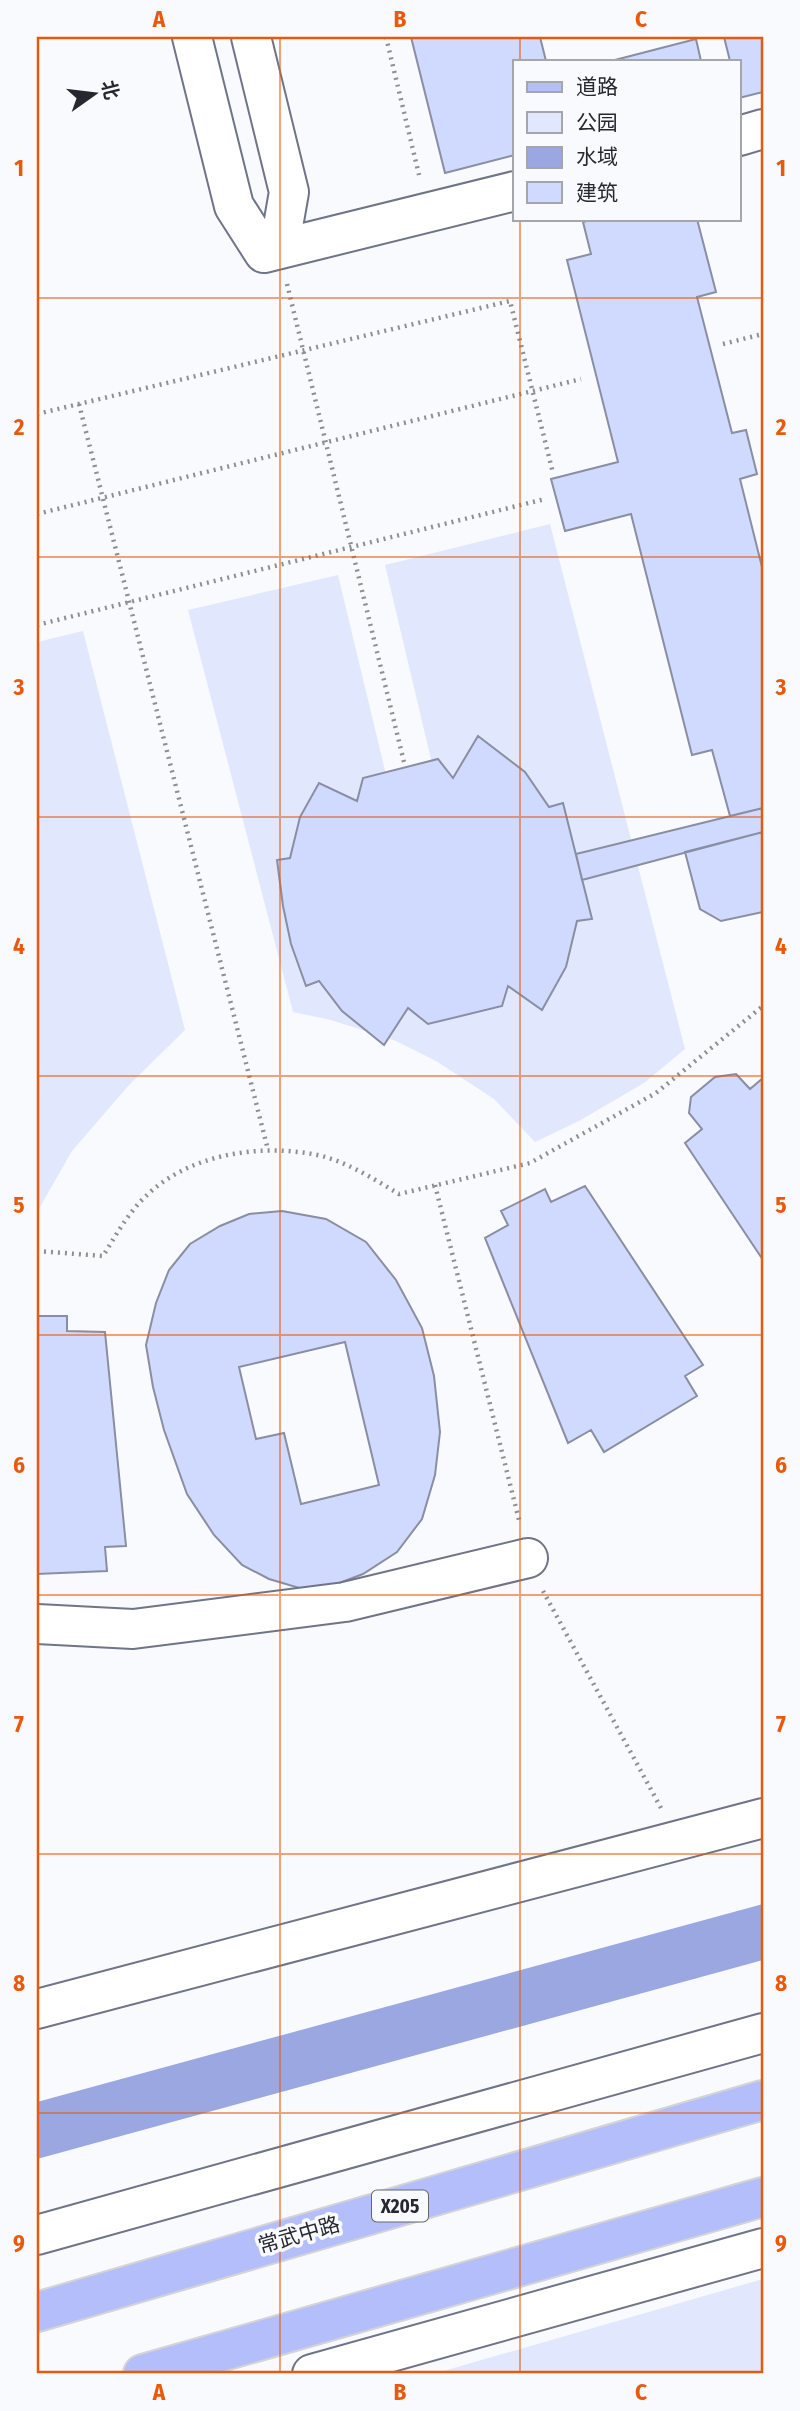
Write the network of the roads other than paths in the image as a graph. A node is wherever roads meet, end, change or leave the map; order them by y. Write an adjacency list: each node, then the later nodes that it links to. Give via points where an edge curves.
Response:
1 (192, 37): 6 (street, via 234,205 264,253)
2 (251, 37): 6 (street, via 289,192)
3 (763, 130): 4 (street)
4 (740, 135)
5 (513, 192): 6 (street)
6 (279, 249)
7 (528, 1558): 8 (street, via 345,1602 132,1629)
8 (37, 1624)
9 (763, 1818): 10 (street)
10 (37, 2009)
11 (763, 2033): 14 (street)
12 (763, 2100): 16 (main road, 常武中路 / X205)
13 (763, 2197): 17 (main road)
14 (37, 2235)
15 (763, 2248): 18 (street)
16 (37, 2312)
17 (143, 2374)
18 (312, 2374)

